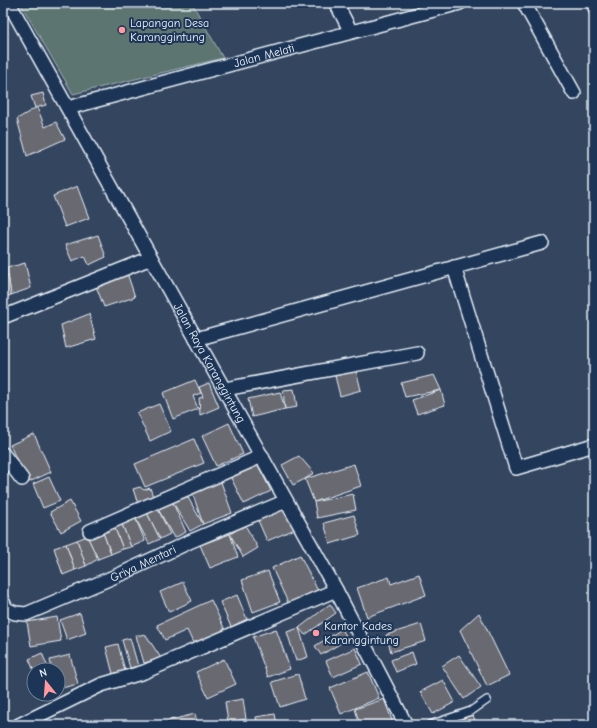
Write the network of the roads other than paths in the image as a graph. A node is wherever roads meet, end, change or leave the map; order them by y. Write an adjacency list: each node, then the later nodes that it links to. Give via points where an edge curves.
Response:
1 (9, 3): 8 (street, Jalan Raya Karanggintung)
2 (336, 3): 6 (street)
3 (460, 3): 5 (street, Jalan Melati)
4 (524, 3): 7 (street)
5 (421, 8): 6 (street, Jalan Melati)
6 (351, 32): 8 (street, Jalan Melati)
7 (574, 93)
8 (68, 108): 10 (street, Jalan Raya Karanggintung)
9 (542, 243): 11 (street)
10 (151, 258): 12 (street); 13 (street, Jalan Raya Karanggintung)
11 (454, 268): 13 (street); 16 (street, via 516,468)
12 (3, 317)
13 (196, 339): 15 (street, Jalan Raya Karanggintung)
14 (417, 353): 15 (street)
15 (225, 389): 18 (street, Jalan Raya Karanggintung)
16 (594, 445)
17 (3, 454): 19 (street)
18 (262, 456): 20 (street, Jalan Raya Karanggintung); 21 (street)
19 (22, 479)
20 (286, 501): 22 (street, Jalan Raya Karanggintung); 23 (street, Griya Mentari, via 26,614 6,609)
21 (90, 532)
22 (336, 590): 25 (street, via 144,672 101,685); 26 (street, Jalan Raya Karanggintung)
23 (3, 602)
24 (487, 700): 27 (lane, via 471,710)
25 (19, 725)
26 (406, 725)
27 (430, 725)

